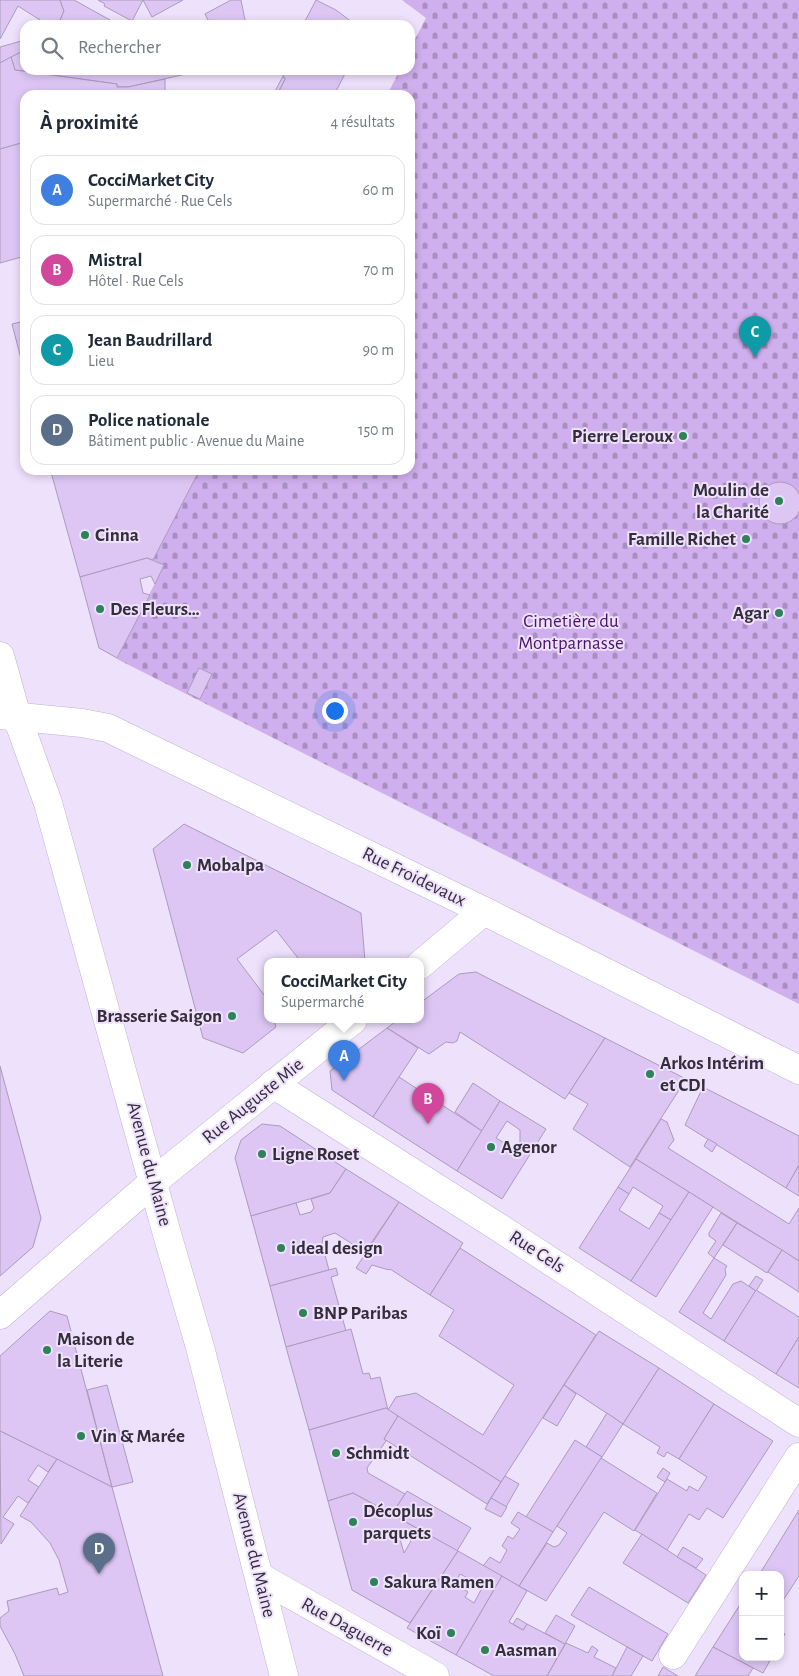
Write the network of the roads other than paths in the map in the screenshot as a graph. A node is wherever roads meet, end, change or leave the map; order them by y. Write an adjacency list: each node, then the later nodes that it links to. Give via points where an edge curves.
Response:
1 (0, 656): 2 (main road, Avenue du Maine)
2 (9, 716): 3 (main road, Rue Froidevaux, via 108,728); 8 (main road, Avenue du Maine, via 48,803)
3 (484, 911): 4 (main road); 6 (main road, Rue Froidevaux)
4 (424, 962)
5 (349, 1023): 7 (main road, Rue Auguste Mie)
6 (799, 1070)
7 (273, 1084): 8 (main road, Rue Auguste Mie); 10 (main road, Rue Cels)
8 (154, 1182): 9 (main road, Rue Auguste Mie); 12 (main road, Avenue du Maine)
9 (0, 1316)
10 (799, 1423)
11 (799, 1456): 13 (main road)
12 (260, 1577): 14 (main road, Avenue du Maine); 15 (main road, Rue Daguerre)
13 (672, 1655)
14 (284, 1676)
15 (435, 1676)

